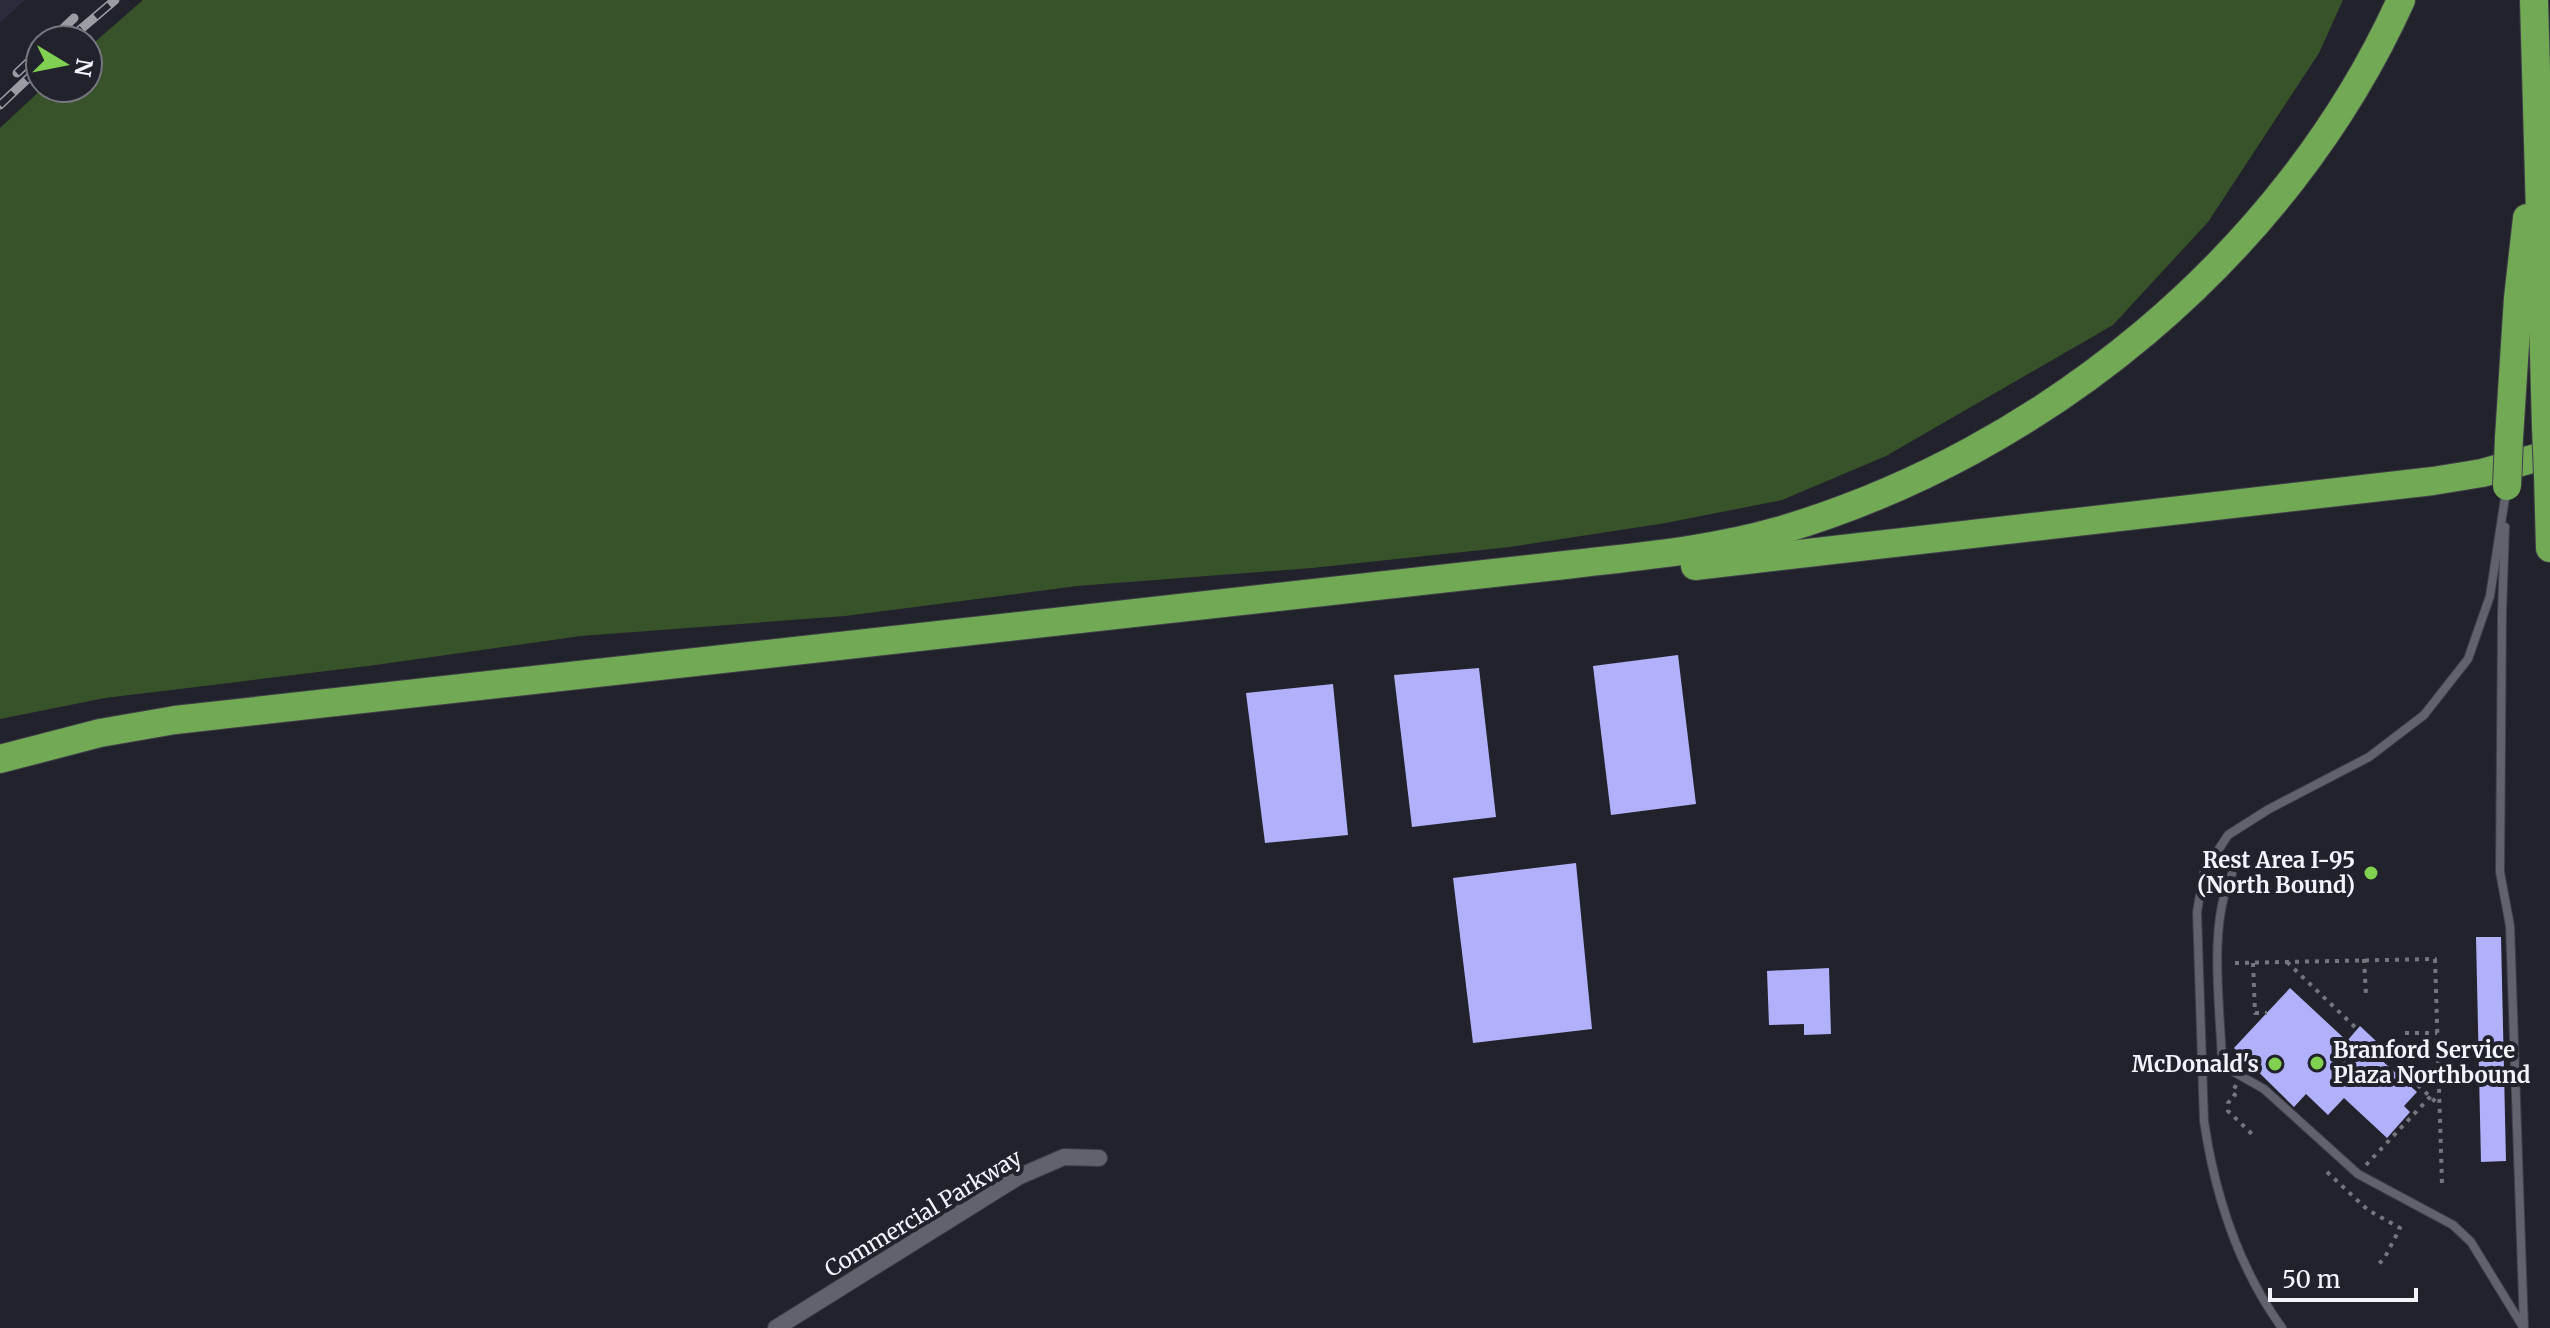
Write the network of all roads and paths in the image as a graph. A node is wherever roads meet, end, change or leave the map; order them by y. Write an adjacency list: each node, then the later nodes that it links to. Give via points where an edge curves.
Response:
1 (2401, 0): 7 (highway, via 2359,83 2285,188 2206,276 2150,326 2091,374 1983,443 1906,482 1778,531 1699,548 1559,566 175,720)
2 (2534, 0): 3 (highway)
3 (2538, 138): 4 (highway); 5 (highway, bridge, via 2521,258)
4 (2548, 452): 6 (highway); 8 (highway, via 2482,473 2404,485 201,733 103,748)
5 (2507, 486): 31 (lane, via 2490,596 2468,659 2433,704 2369,757 2228,835 2204,872 2197,912 2209,1154 2246,1269); 32 (lane, via 2500,872 2510,926)
6 (2550, 548)
7 (0, 759)
8 (0, 776)
9 (2232, 874): 20 (lane, via 2218,930 2222,1061)
10 (2364, 959): 11 (path); 14 (path); 18 (path, via 2435,959)
11 (2287, 962): 13 (path); 16 (path)
12 (2235, 963): 13 (path)
13 (2253, 963): 15 (path, via 2255,1013)
14 (2366, 995)
15 (2267, 1013)
16 (2357, 1029)
17 (2405, 1033): 18 (path)
18 (2437, 1033): 22 (path)
19 (2374, 1044): 21 (path)
20 (2239, 1076): 23 (path, via 2227,1107); 26 (lane, via 2264,1089)
21 (2431, 1096): 22 (path); 26 (path)
22 (2440, 1105): 27 (path)
23 (2252, 1134)
24 (1099, 1158): 30 (street, Commercial Parkway, via 1064,1157 1018,1177)
25 (2327, 1172): 28 (path)
26 (2358, 1174): 28 (path); 32 (lane, via 2453,1225 2471,1242)
27 (2442, 1184)
28 (2346, 1190): 29 (path, via 2400,1228)
29 (2375, 1267)
30 (776, 1328)
31 (2282, 1328)
32 (2524, 1328)

